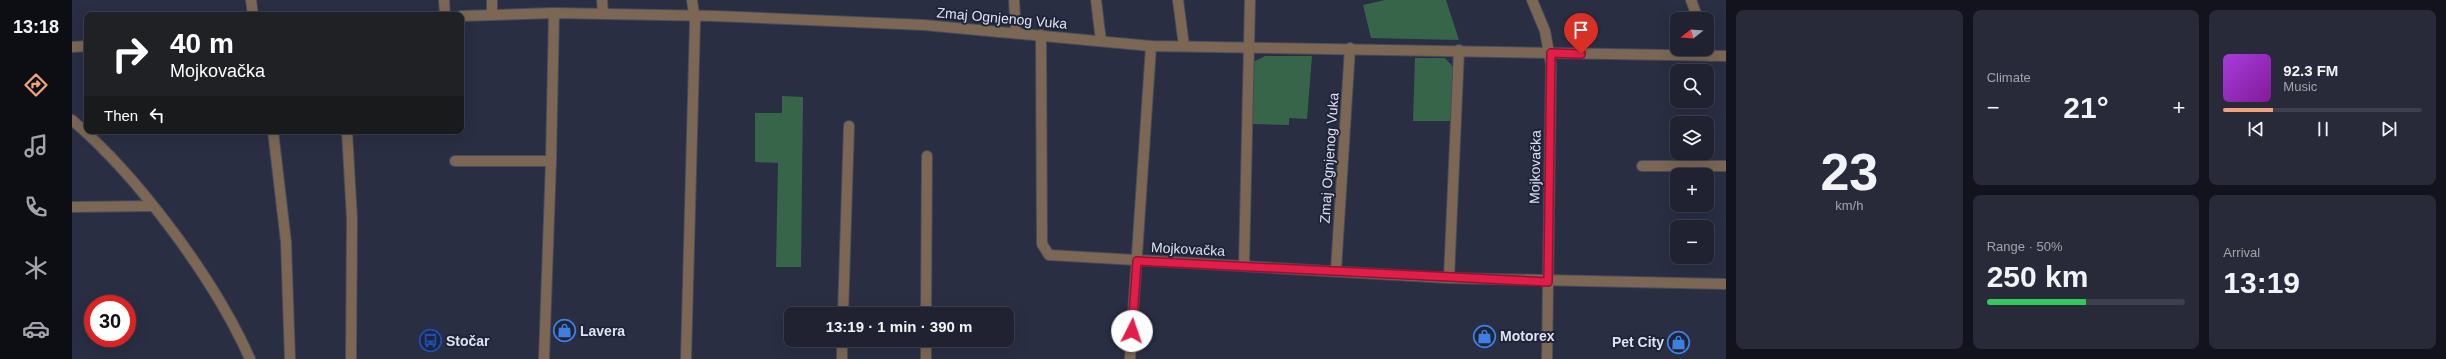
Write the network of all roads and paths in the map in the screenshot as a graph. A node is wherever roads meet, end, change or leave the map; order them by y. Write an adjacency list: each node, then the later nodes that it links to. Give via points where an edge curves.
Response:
1 (251, 0): 12 (street)
2 (444, 0): 13 (street)
3 (492, 0): 17 (street)
4 (602, 0): 16 (street)
5 (692, 0): 18 (street)
6 (1014, 0): 20 (street)
7 (1096, 0): 22 (street)
8 (1178, 0): 25 (street)
9 (1250, 0): 27 (street)
10 (1532, 0): 30 (street)
11 (1691, 0): 14 (street)
12 (252, 12)
13 (445, 12)
14 (1695, 12)
15 (554, 13): 16 (street, Zmaj Ognjenog Vuka); 17 (street, Zmaj Ognjenog Vuka); 42 (street)
16 (603, 13): 18 (street, Zmaj Ognjenog Vuka)
17 (492, 15): 19 (street, Zmaj Ognjenog Vuka)
18 (693, 15): 20 (street, Zmaj Ognjenog Vuka, via 868,22); 61 (street, via 695,22)
19 (464, 16)
20 (1016, 33): 21 (street, Zmaj Ognjenog Vuka)
21 (1041, 35): 22 (street, Zmaj Ognjenog Vuka); 47 (street, Mojkovačka, via 1044,248 1054,257)
22 (1101, 41): 24 (street, Zmaj Ognjenog Vuka)
23 (84, 46): 26 (street)
24 (1151, 46): 25 (street, Zmaj Ognjenog Vuka); 47 (street)
25 (1184, 46): 27 (street, Zmaj Ognjenog Vuka)
26 (72, 47)
27 (1250, 47): 28 (street, Zmaj Ognjenog Vuka); 48 (street)
28 (1350, 48): 29 (street, Zmaj Ognjenog Vuka); 49 (street, Zmaj Ognjenog Vuka)
29 (1459, 50): 30 (street, Zmaj Ognjenog Vuka); 50 (street)
30 (1551, 53): 31 (street, Zmaj Ognjenog Vuka); 51 (street, Mojkovačka)
31 (1670, 55)
32 (1714, 56): 33 (street, Zmaj Ognjenog Vuka)
33 (1726, 56)
34 (72, 120): 36 (street)
35 (849, 126): 53 (street)
36 (84, 132)
37 (86, 134): 45 (street)
38 (273, 134): 58 (street, via 286,242)
39 (347, 134): 59 (street, via 352,219)
40 (927, 156): 54 (street)
41 (455, 161): 42 (street)
42 (551, 161): 60 (street)
43 (1642, 166): 44 (street)
44 (1726, 166)
45 (153, 206): 46 (street); 57 (street, via 216,296 237,330)
46 (72, 207)
47 (1137, 261): 48 (street, Mojkovačka); 64 (street)
48 (1244, 266): 49 (street, Mojkovačka)
49 (1336, 270): 50 (street, Mojkovačka)
50 (1449, 278): 51 (street, Mojkovačka)
51 (1548, 282): 52 (street, Mojkovačka); 65 (street, Mojkovačka)
52 (1726, 284)
53 (843, 307)
54 (926, 307)
55 (842, 347): 62 (street)
56 (926, 347): 63 (street)
57 (250, 359)
58 (290, 359)
59 (352, 359)
60 (544, 359)
61 (686, 359)
62 (842, 359)
63 (926, 359)
64 (1130, 359)
65 (1547, 359)

